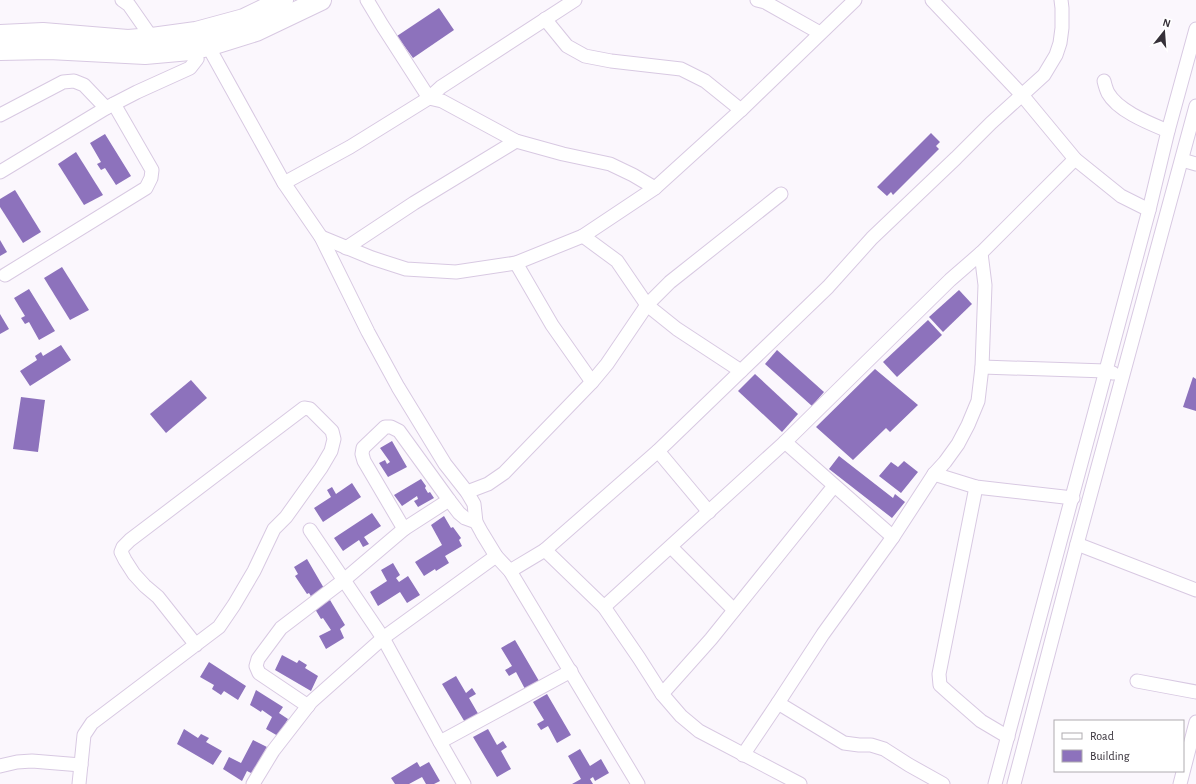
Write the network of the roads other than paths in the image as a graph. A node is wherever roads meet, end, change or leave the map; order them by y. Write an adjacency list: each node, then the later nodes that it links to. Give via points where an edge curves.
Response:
1 (122, 0): 14 (street, via 129,5)
2 (282, 0): 15 (main road)
3 (321, 0): 15 (main road, via 256,31)
4 (367, 0): 19 (street)
5 (576, 0): 10 (street)
6 (757, 0): 12 (street, via 765,2)
7 (855, 0): 12 (street)
8 (932, 0): 18 (street)
9 (1061, 0): 18 (street, via 1062,28 1056,55 1044,75)
10 (545, 19): 19 (street, via 441,86); 22 (street, via 567,46 585,56 681,69 704,81)
11 (1196, 29): 24 (street)
12 (820, 34): 22 (street)
13 (0, 35): 14 (main road, via 43,34 128,40)
14 (152, 38): 15 (main road)
15 (198, 43): 16 (main road, via 145,54 49,49); 20 (street, via 197,58 190,68); 30 (street)
16 (0, 50)
17 (1104, 81): 24 (street, via 1114,101 1145,121)
18 (1022, 95): 26 (street); 42 (street, via 872,238 828,287)
19 (429, 98): 25 (street, via 442,102); 30 (street, via 350,147)
20 (110, 106): 23 (street, via 84,85 74,81 63,82); 29 (street); 39 (street, via 152,170 146,188)
21 (1196, 106): 27 (street)
22 (741, 110): 31 (street)
23 (0, 115)
24 (1168, 131): 33 (street)
25 (516, 141): 31 (street, via 610,164); 36 (street)
26 (1075, 159): 33 (street, via 1121,196); 37 (street)
27 (1182, 160): 28 (street); 44 (street)
28 (1196, 164)
29 (0, 172)
30 (284, 183): 35 (street)
31 (656, 188): 34 (street)
32 (781, 194): 40 (street, via 670,282)
33 (1149, 210): 43 (street)
34 (583, 236): 38 (street); 40 (street, via 617,261)
35 (321, 237): 36 (street); 51 (street, via 398,387 445,464)
36 (346, 248): 38 (street, via 406,269 456,272)
37 (981, 253): 41 (street, via 985,285); 46 (street, via 950,280)
38 (516, 263): 45 (street, via 552,325)
39 (5, 275)
40 (647, 305): 42 (street, via 677,329); 45 (street)
41 (982, 366): 43 (street); 48 (street, via 978,401 968,425 958,444)
42 (741, 370): 47 (street)
43 (1106, 371): 44 (street); 52 (street)
44 (1123, 375): 59 (street)
45 (592, 382): 51 (street, via 504,473 488,484)
46 (785, 442): 49 (street); 54 (street)
47 (658, 451): 54 (street); 61 (street)
48 (934, 474): 50 (street); 58 (street)
49 (834, 486): 58 (street); 67 (street)
50 (976, 487): 52 (street); 77 (street, via 939,674 940,685 981,721)
51 (466, 492): 55 (street, via 474,504)
52 (1072, 498): 77 (street)
53 (449, 500): 55 (street, via 465,518); 56 (street); 56 (street, via 399,431 386,427 363,448 362,454)
54 (708, 512): 60 (street)
55 (476, 522): 62 (street)
56 (404, 529): 64 (street)
57 (310, 530): 64 (street)
58 (893, 537): 74 (street, via 823,634)
59 (1077, 544): 65 (street); 91 (street)
60 (672, 547): 66 (street); 67 (street)
61 (545, 550): 63 (street); 66 (street)
62 (496, 556): 63 (street); 68 (street)
63 (510, 571): 70 (street)
64 (344, 580): 68 (street); 75 (street, via 281,628 258,659 256,666 259,672)
65 (1196, 590)
66 (604, 607): 73 (street)
67 (734, 610): 73 (street)
68 (383, 638): 75 (street); 78 (street)
69 (196, 645): 69 (street, via 219,627 254,571 274,529 286,517 330,451 334,439 332,430 310,409 304,408 130,540 121,552 134,574 158,597); 80 (street, via 92,723 84,735)
70 (571, 671): 78 (street); 87 (street)
71 (1137, 681): 72 (street)
72 (1196, 692)
73 (662, 694): 79 (street, via 681,716 699,731)
74 (778, 703): 79 (street); 89 (street, via 844,743 870,744 884,749)
75 (308, 706): 85 (street, via 273,751)
76 (1196, 722): 82 (street)
77 (1008, 737): 90 (street)
78 (440, 742): 86 (street)
79 (743, 755): 88 (street)
80 (81, 765): 81 (street, via 32,761); 84 (street)
81 (0, 766)
82 (1184, 768)
83 (1183, 772): 92 (street)
84 (79, 784)
85 (253, 784)
86 (464, 784)
87 (637, 784)
88 (800, 784)
89 (943, 784)
90 (995, 784)
91 (1014, 784)
92 (1180, 784)

